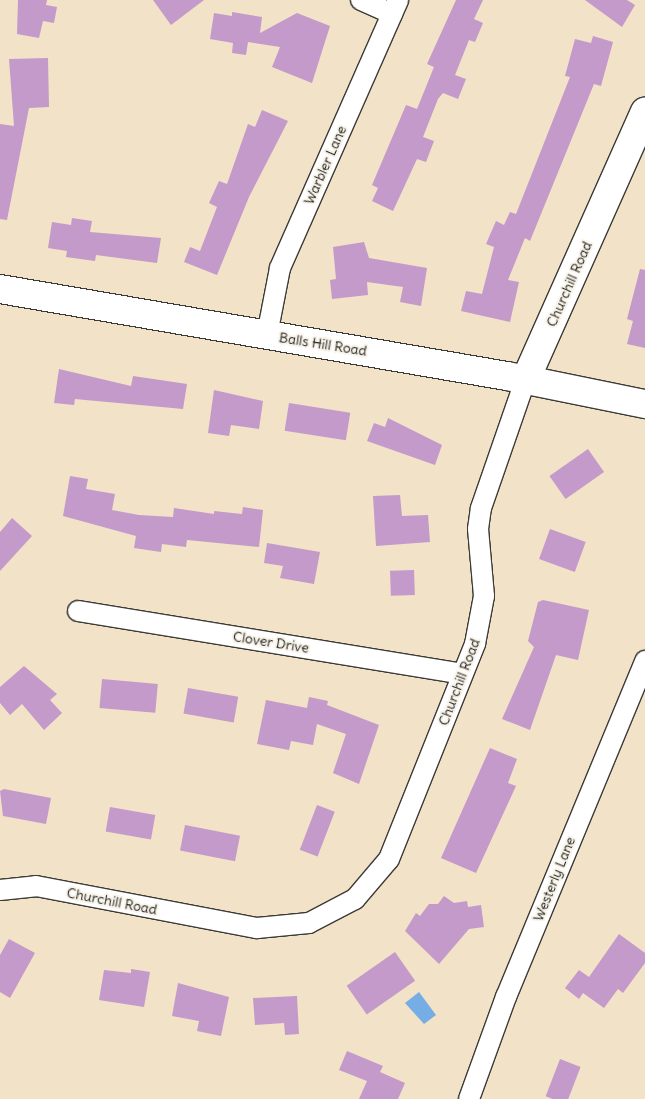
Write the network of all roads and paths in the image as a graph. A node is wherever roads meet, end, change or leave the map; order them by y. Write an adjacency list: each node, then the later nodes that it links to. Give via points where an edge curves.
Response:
1 (361, 0): 2 (street)
2 (395, 7): 5 (street, Warbler Lane, via 280,268)
3 (645, 111): 6 (street, Churchill Road)
4 (0, 289): 5 (street, Balls Hill Road)
5 (267, 335): 6 (street, Balls Hill Road)
6 (526, 381): 7 (street, Balls Hill Road); 10 (street, Churchill Road, via 482,508 478,529 482,620)
7 (645, 404)
8 (78, 611): 10 (street, Clover Drive)
9 (645, 661): 12 (street, Westerly Lane, via 506,997)
10 (462, 674): 11 (street, Churchill Road, via 389,859 355,899 332,914 285,928 257,928 36,886)
11 (0, 890)
12 (469, 1099)

